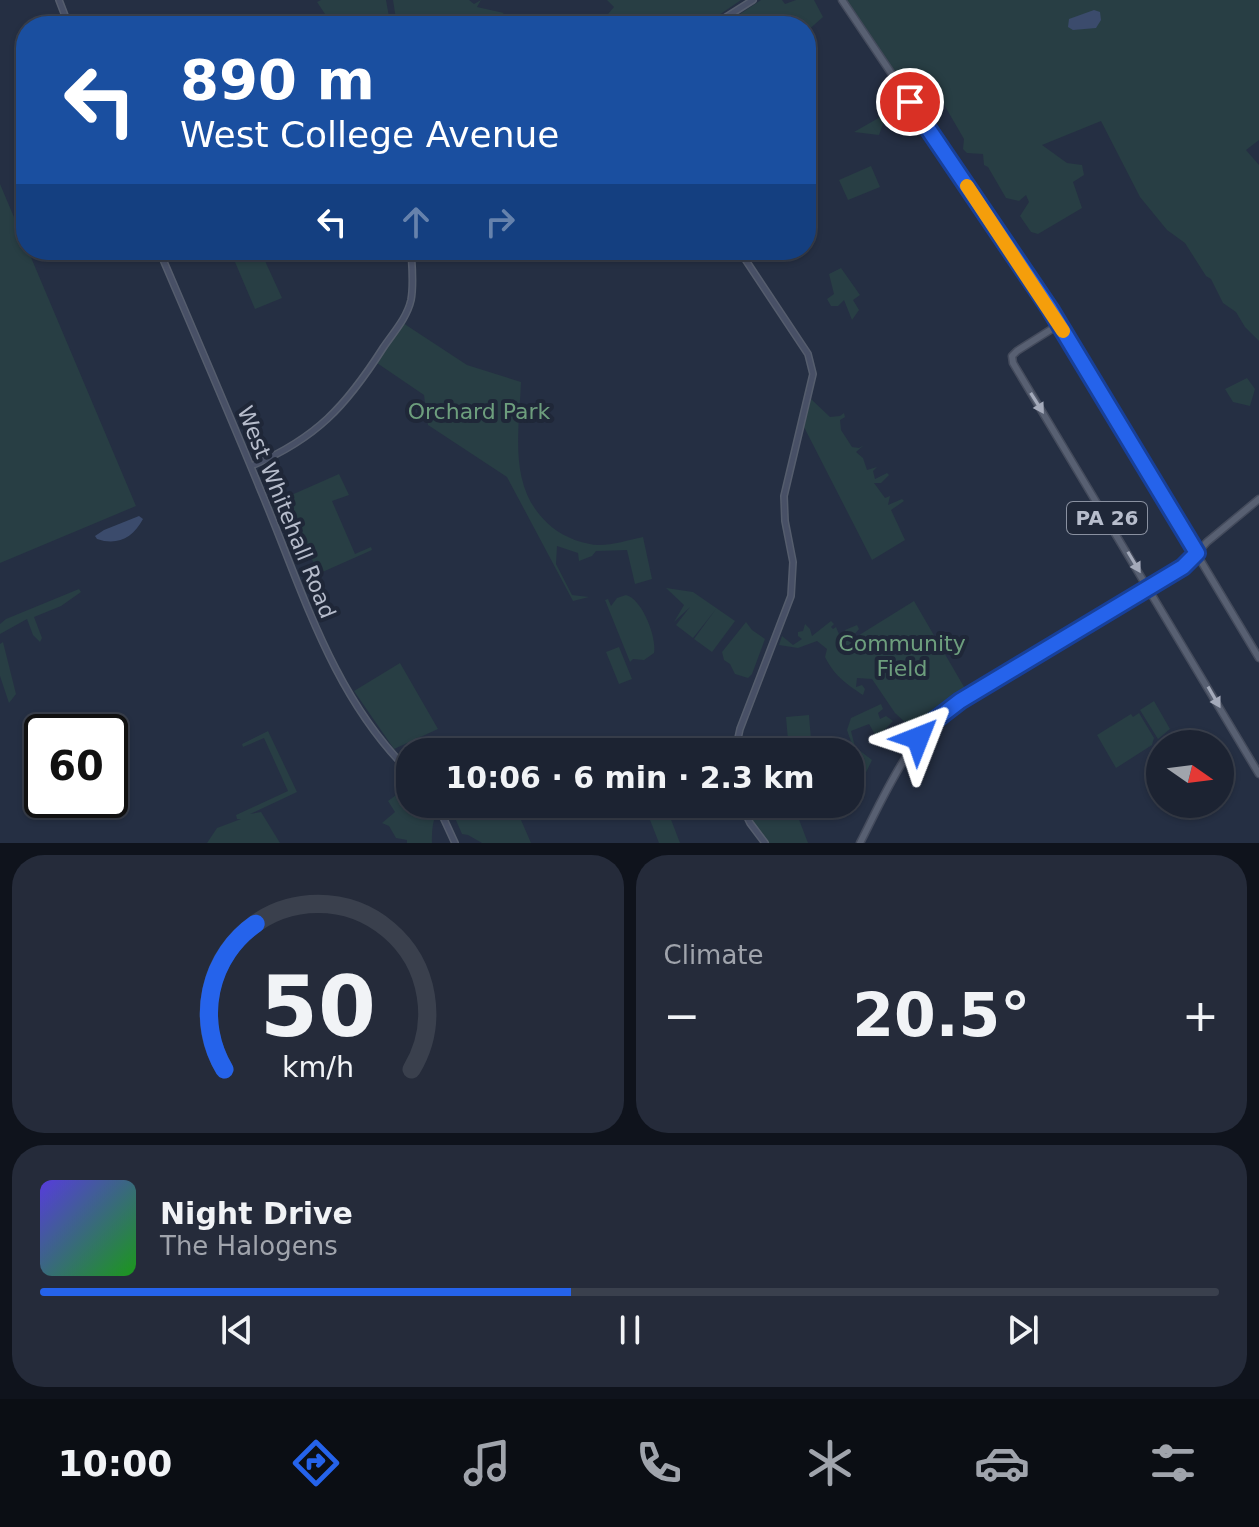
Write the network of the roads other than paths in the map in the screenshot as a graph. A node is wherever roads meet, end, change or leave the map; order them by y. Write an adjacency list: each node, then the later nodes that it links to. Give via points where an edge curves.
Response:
1 (751, 0): 3 (main road)
2 (842, 0): 7 (main road, PA 26)
3 (728, 16)
4 (163, 260): 10 (main road, West Whitehall Road)
5 (411, 260): 10 (main road, via 407,311 350,397 304,440)
6 (746, 260): 17 (main road, via 801,345 810,374 784,496 793,559 791,596)
7 (1046, 304): 8 (main road, PA 26, via 1053,326); 9 (main road, PA 26)
8 (1032, 341): 9 (main road, via 1057,327); 15 (main road, PA 26, one-way to 15, via 1015,352 1013,363)
9 (1070, 343): 13 (main road, PA 26)
10 (251, 466): 18 (main road, West Whitehall Road, via 335,671)
11 (1259, 499): 12 (main road)
12 (1207, 542): 13 (main road); 14 (main road)
13 (1198, 552): 14 (main road, PA 26); 15 (main road)
14 (1206, 567): 16 (main road, PA 26)
15 (1149, 587): 19 (main road, PA 26, one-way to 19); 24 (main road, via 934,721 906,756)
16 (1259, 658)
17 (738, 738)
18 (396, 757)
19 (1259, 774)
20 (443, 818): 22 (main road)
21 (748, 818): 23 (main road)
22 (454, 842)
23 (765, 843)
24 (860, 843)

